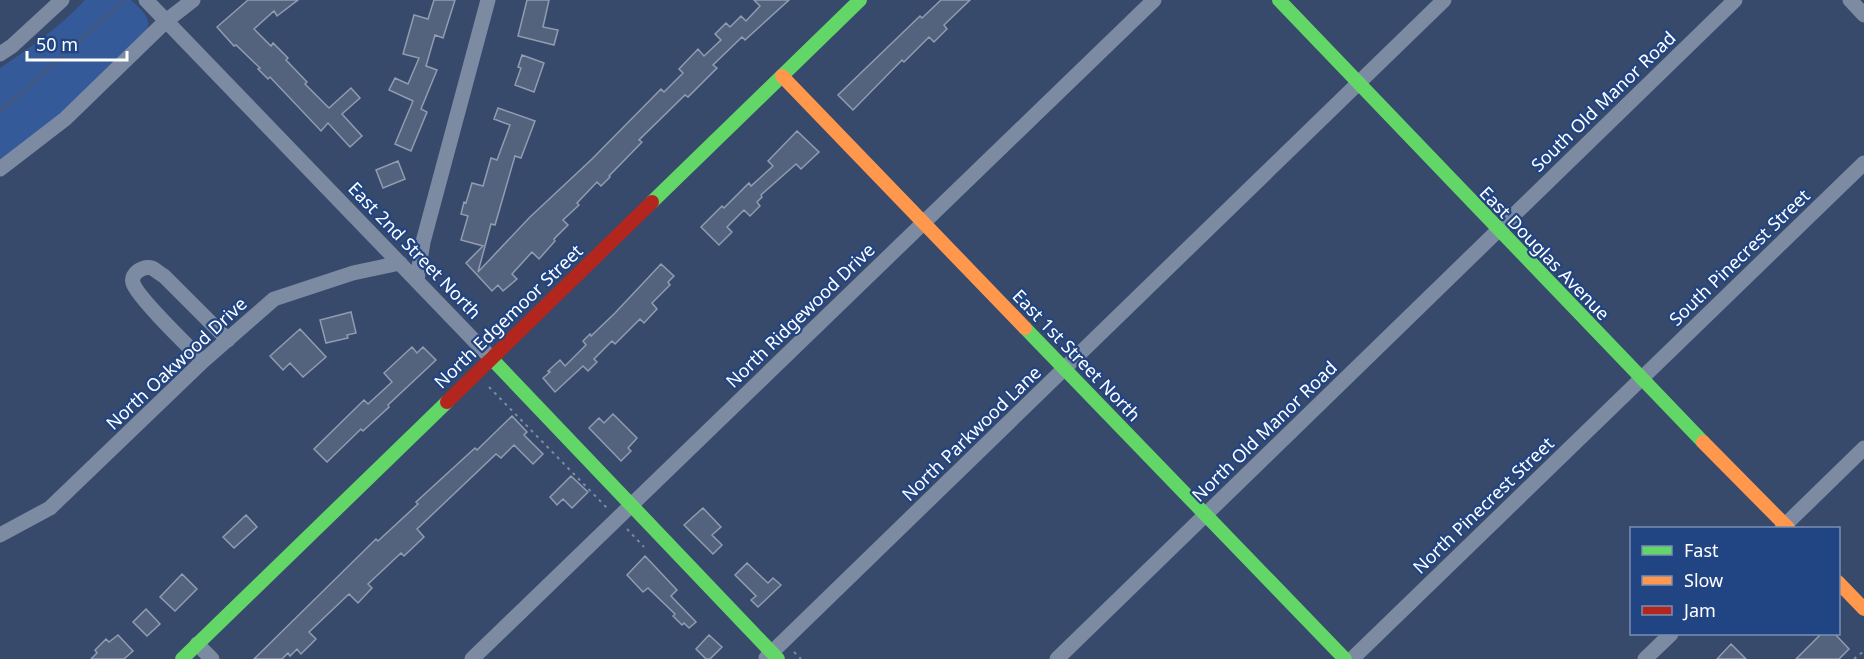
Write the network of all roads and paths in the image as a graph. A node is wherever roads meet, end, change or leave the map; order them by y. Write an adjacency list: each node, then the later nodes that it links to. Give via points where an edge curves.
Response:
1 (62, 0): 13 (street)
2 (146, 0): 12 (street, East 2nd Street North)
3 (193, 0): 12 (street)
4 (488, 0): 21 (street, via 423,242)
5 (860, 0): 14 (street, North Edgemoor Street)
6 (1154, 0): 18 (street, North Ridgewood Drive)
7 (1279, 0): 15 (street, East Douglas Avenue)
8 (1444, 0): 15 (street, North Parkwood Lane)
9 (1735, 0): 19 (street, South Old Manor Road)
10 (1850, 0): 11 (street)
11 (1864, 15)
12 (162, 16): 17 (street, via 65,119); 20 (street, East 2nd Street North)
13 (0, 54)
14 (782, 76): 18 (street, East 1st Street North); 23 (street, North Edgemoor Street)
15 (1358, 83): 19 (street, East Douglas Avenue); 25 (street, North Parkwood Lane)
16 (1864, 163): 26 (street, South Pinecrest Street)
17 (0, 170)
18 (924, 222): 25 (street, East 1st Street North); 28 (street, North Ridgewood Drive)
19 (1499, 231): 26 (street, East Douglas Avenue); 29 (street, North Old Manor Road)
20 (400, 263): 21 (street, East 2nd Street North); 22 (street, North Oakwood Drive, via 352,273 274,299)
21 (417, 280): 23 (street, East 2nd Street North)
22 (228, 340): 24 (street, North Oakwood Drive); 24 (street, via 153,268 133,275 141,295)
23 (491, 358): 28 (street, East 2nd Street North); 36 (street, North Edgemoor Street)
24 (203, 361): 32 (street, North Oakwood Drive, via 50,508)
25 (1065, 369): 29 (street, East 1st Street North); 38 (street, North Parkwood Lane)
26 (1641, 379): 30 (street, East Douglas Avenue); 44 (street, North Pinecrest Street)
27 (1864, 448): 31 (street)
28 (631, 505): 38 (street, East 2nd Street North); 41 (street, North Ridgewood Drive)
29 (1205, 514): 42 (street, North Old Manor Road); 43 (street, East 1st Street North)
30 (1784, 527)
31 (1786, 527)
32 (0, 535)
33 (1840, 583): 34 (street)
34 (1864, 609)
35 (1669, 635): 45 (street)
36 (197, 644): 39 (street, North Edgemoor Street); 40 (street)
37 (1864, 651): 46 (path)
38 (771, 657)
39 (182, 659)
40 (212, 659)
41 (472, 659)
42 (1057, 659)
43 (1345, 659)
44 (1352, 659)
45 (1645, 659)
46 (1854, 659)

